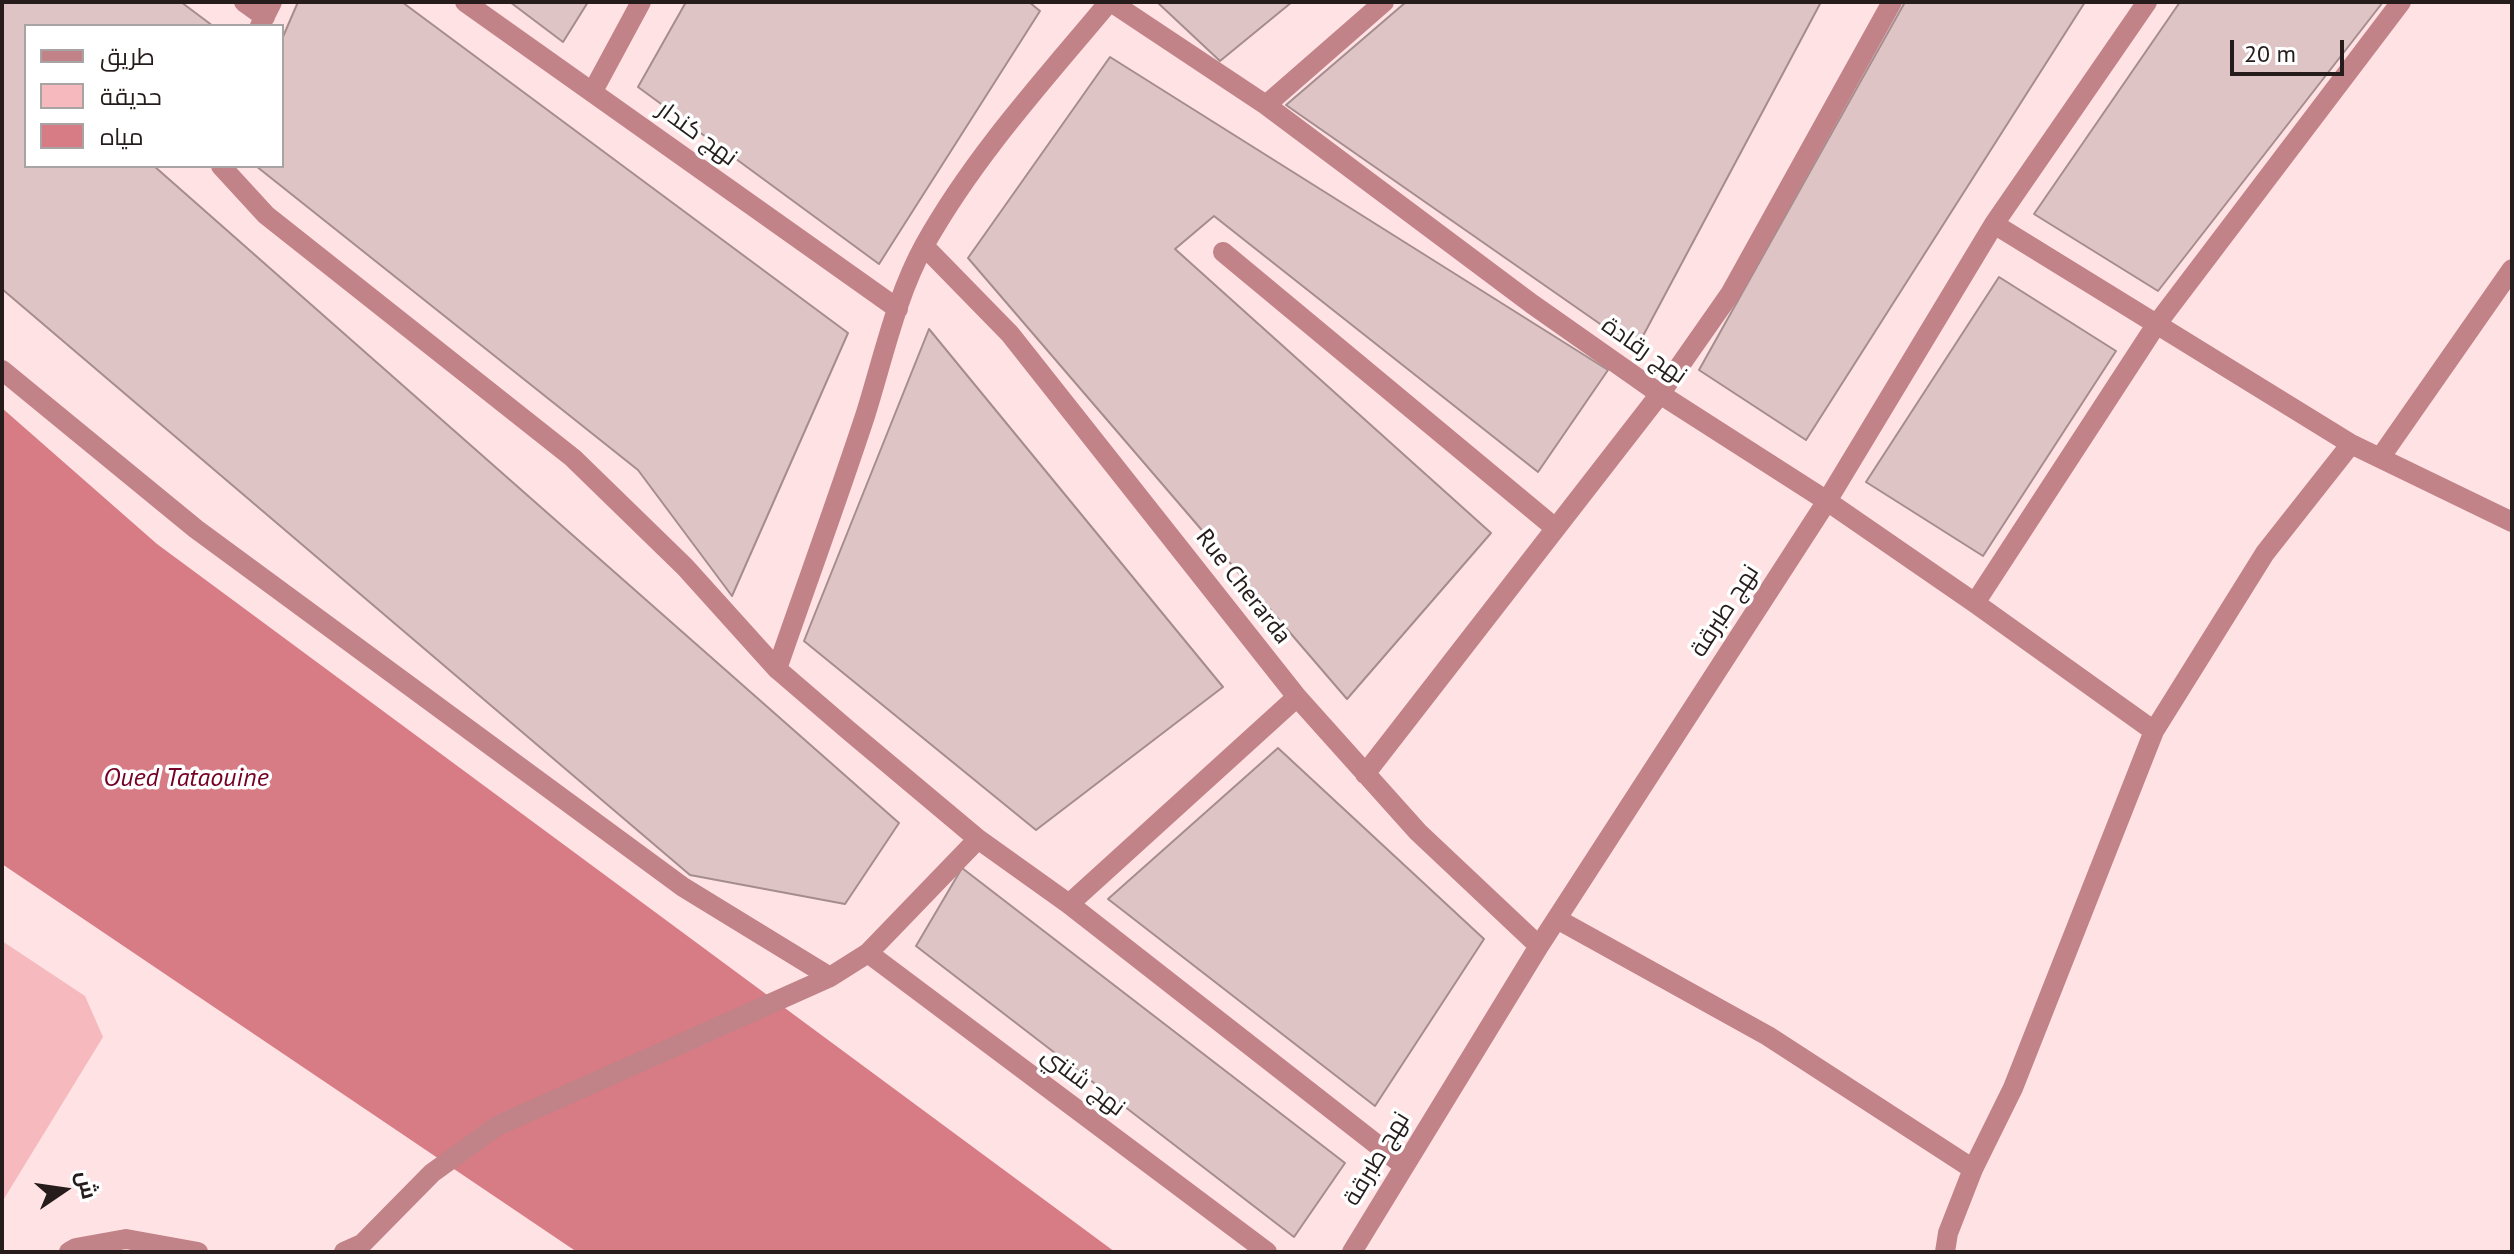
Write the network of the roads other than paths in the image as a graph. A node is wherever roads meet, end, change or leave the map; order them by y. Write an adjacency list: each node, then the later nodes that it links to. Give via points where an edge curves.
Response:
1 (244, 2): 9 (street)
2 (465, 2): 10 (street, نهج كندار)
3 (641, 2): 10 (street)
4 (1110, 2): 11 (street, نهج رقادة); 14 (street, via 1016,112)
5 (1384, 2): 11 (street)
6 (1892, 2): 20 (street, via 1730,294)
7 (2147, 2): 13 (street, نهج طبرقة)
8 (2401, 2): 18 (street)
9 (266, 15)
10 (593, 91): 17 (street, نهج كندار)
11 (1266, 105): 20 (street, نهج رقادة)
12 (223, 168): 27 (street, via 266,215 573,458 685,567)
13 (1994, 224): 18 (street); 23 (street, نهج طبرقة)
14 (924, 246): 17 (street); 28 (street, Rue Cherarda, via 1010,334)
15 (1223, 252): 25 (street)
16 (2512, 269): 22 (street)
17 (898, 309): 27 (street)
18 (2156, 325): 21 (street); 26 (street)
19 (2, 370): 36 (street, via 298,605 683,887)
20 (1660, 394): 23 (street, نهج رقادة); 25 (street)
21 (2351, 444): 22 (street); 29 (street, via 2265,553)
22 (2380, 458): 24 (street)
23 (1827, 501): 26 (street, نهج رقادة); 33 (street, نهج طبرقة)
24 (2512, 522)
25 (1554, 527): 30 (street)
26 (1975, 603): 29 (street, نهج رقادة)
27 (777, 669): 31 (street)
28 (1297, 697): 30 (street, Rue Cherarda); 32 (street)
29 (2154, 731): 38 (street, via 2013,1088)
30 (1365, 774): 34 (street, Rue Cherarda)
31 (978, 839): 32 (street); 35 (street)
32 (1069, 904): 37 (street)
33 (1557, 919): 34 (street, نهج طبرقة); 38 (street, via 1768,1036)
34 (1539, 946): 37 (street, نهج طبرقة)
35 (868, 953): 36 (street); 42 (street, نهج شنني)
36 (830, 977): 41 (street, via 497,1126 432,1173 362,1244)
37 (1403, 1165): 43 (street, نهج طبرقة)
38 (1973, 1169): 44 (street)
39 (69, 1252): 40 (street, via 126,1239)
40 (198, 1252)
41 (344, 1252)
42 (1267, 1252)
43 (1352, 1252)
44 (1945, 1252)

